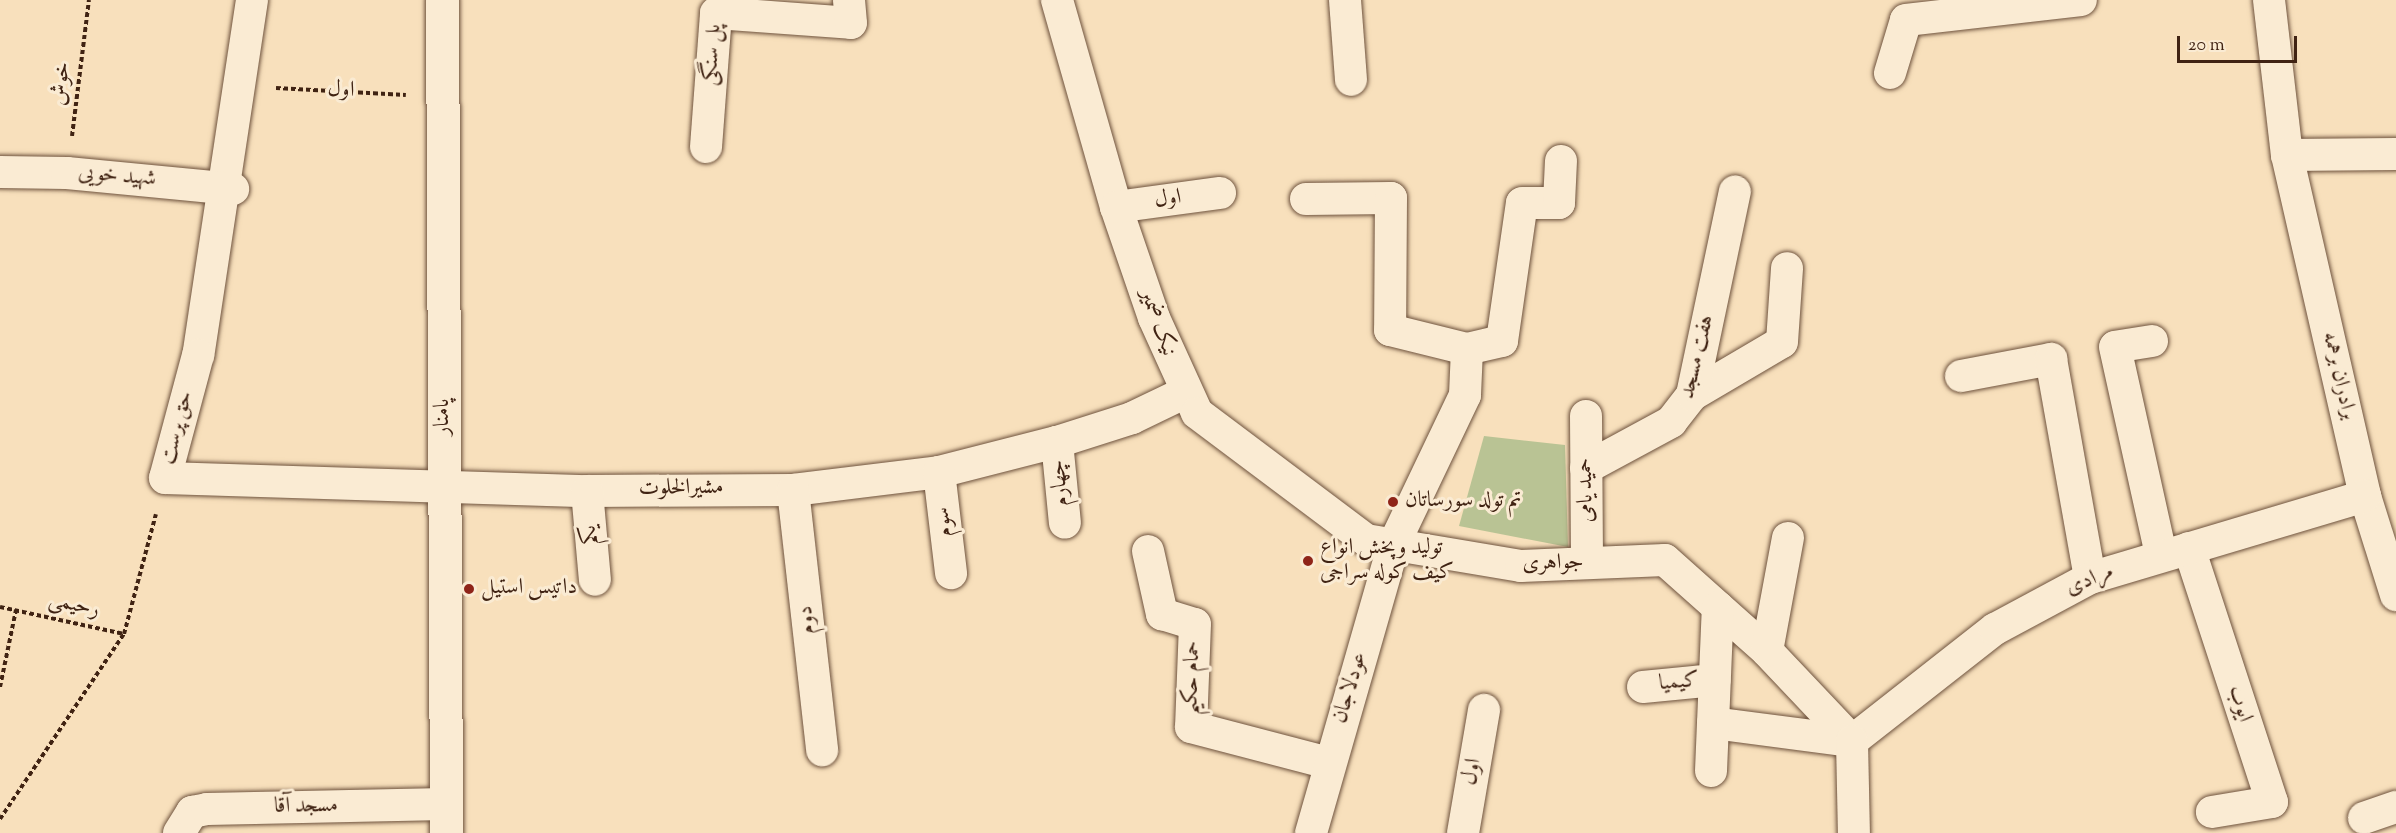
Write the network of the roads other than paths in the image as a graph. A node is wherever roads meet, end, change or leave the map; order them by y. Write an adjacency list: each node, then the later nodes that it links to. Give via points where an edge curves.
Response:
1 (252, 0): 16 (street, حق پرست)
2 (442, 0): 32 (street, پامنار)
3 (849, 0): 8 (street, پل سنگی, via 851,23)
4 (1345, 0): 10 (street)
5 (2081, 0): 9 (street, via 1905,20)
6 (2269, 0): 13 (street, برادران برهمه)
7 (1064, 1): 20 (street, نیک ضمیر)
8 (716, 7): 11 (street, پل سنگی)
9 (1890, 73)
10 (1351, 80)
11 (706, 147)
12 (2396, 154): 13 (street)
13 (2287, 155): 35 (street, برادران برهمه)
14 (1561, 161): 23 (street, via 1559,203 1521,203 1502,341)
15 (0, 172): 16 (street, شهید خویی, via 67,173)
16 (228, 188): 31 (street, حق پرست, via 198,355)
17 (1735, 191): 26 (street, هفت مسجد)
18 (1220, 193): 20 (street, اول)
19 (1306, 199): 23 (street, via 1391,198 1390,330)
20 (1116, 207): 25 (street, نیک ضمیر)
21 (1787, 268): 26 (street, via 1782,342)
22 (2152, 341): 40 (street, via 2115,348)
23 (1467, 349): 38 (street, via 1465,395)
24 (1961, 376): 43 (street, via 2051,359)
25 (1184, 393): 28 (street, مشیرالخلوت); 38 (street, نیک ضمیر, via 1214,428 1334,520 1366,540)
26 (1692, 395): 29 (street, هفت مسجد, via 1671,422)
27 (1586, 416): 29 (street, حمید یامی)
28 (1057, 442): 30 (street, مشیرالخلوت); 36 (street, چهارم)
29 (1587, 468): 41 (street, حمید یامی)
30 (939, 472): 33 (street, مشیرالخلوت); 42 (street, سوم)
31 (165, 478): 32 (street, مشیرالخلوت)
32 (444, 485): 34 (street, مشیرالخلوت); 58 (street, پامنار)
33 (794, 490): 34 (street, مشیرالخلوت); 53 (street, دوم)
34 (587, 491): 44 (street, یکم)
35 (2366, 496): 40 (street, مرادی); 45 (street, برادران برهمه)
36 (1065, 523)
37 (1788, 538): 47 (street)
38 (1394, 544): 41 (street, جواهری, via 1521,566); 54 (street, عودلاجان)
39 (1148, 551): 54 (street, حمام حکیم, via 1162,614 1196,624 1191,727)
40 (2175, 551): 43 (street, مرادی); 57 (street, ایوب, via 2271,802)
41 (1587, 563): 46 (street, جواهری, via 1665,560)
42 (951, 573)
43 (2091, 578): 52 (street, مرادی, via 1995,629)
44 (595, 580)
45 (2396, 595)
46 (1718, 607): 47 (street, جواهری); 48 (street)
47 (1767, 651): 52 (street, جواهری)
48 (1715, 680): 49 (street, کیمیا); 51 (street)
49 (1643, 687)
50 (1484, 711): 62 (street, اول)
51 (1713, 723): 52 (street); 55 (street)
52 (1852, 741): 63 (street)
53 (822, 750)
54 (1328, 763): 61 (street, عودلاجان)
55 (1711, 771)
56 (2396, 807): 59 (street)
57 (2212, 812)
58 (446, 818): 60 (street, مسجد آقا, via 207,809 192,812)
59 (2364, 818)
60 (179, 833)
61 (1311, 833)
62 (1463, 833)
63 (1854, 833)

